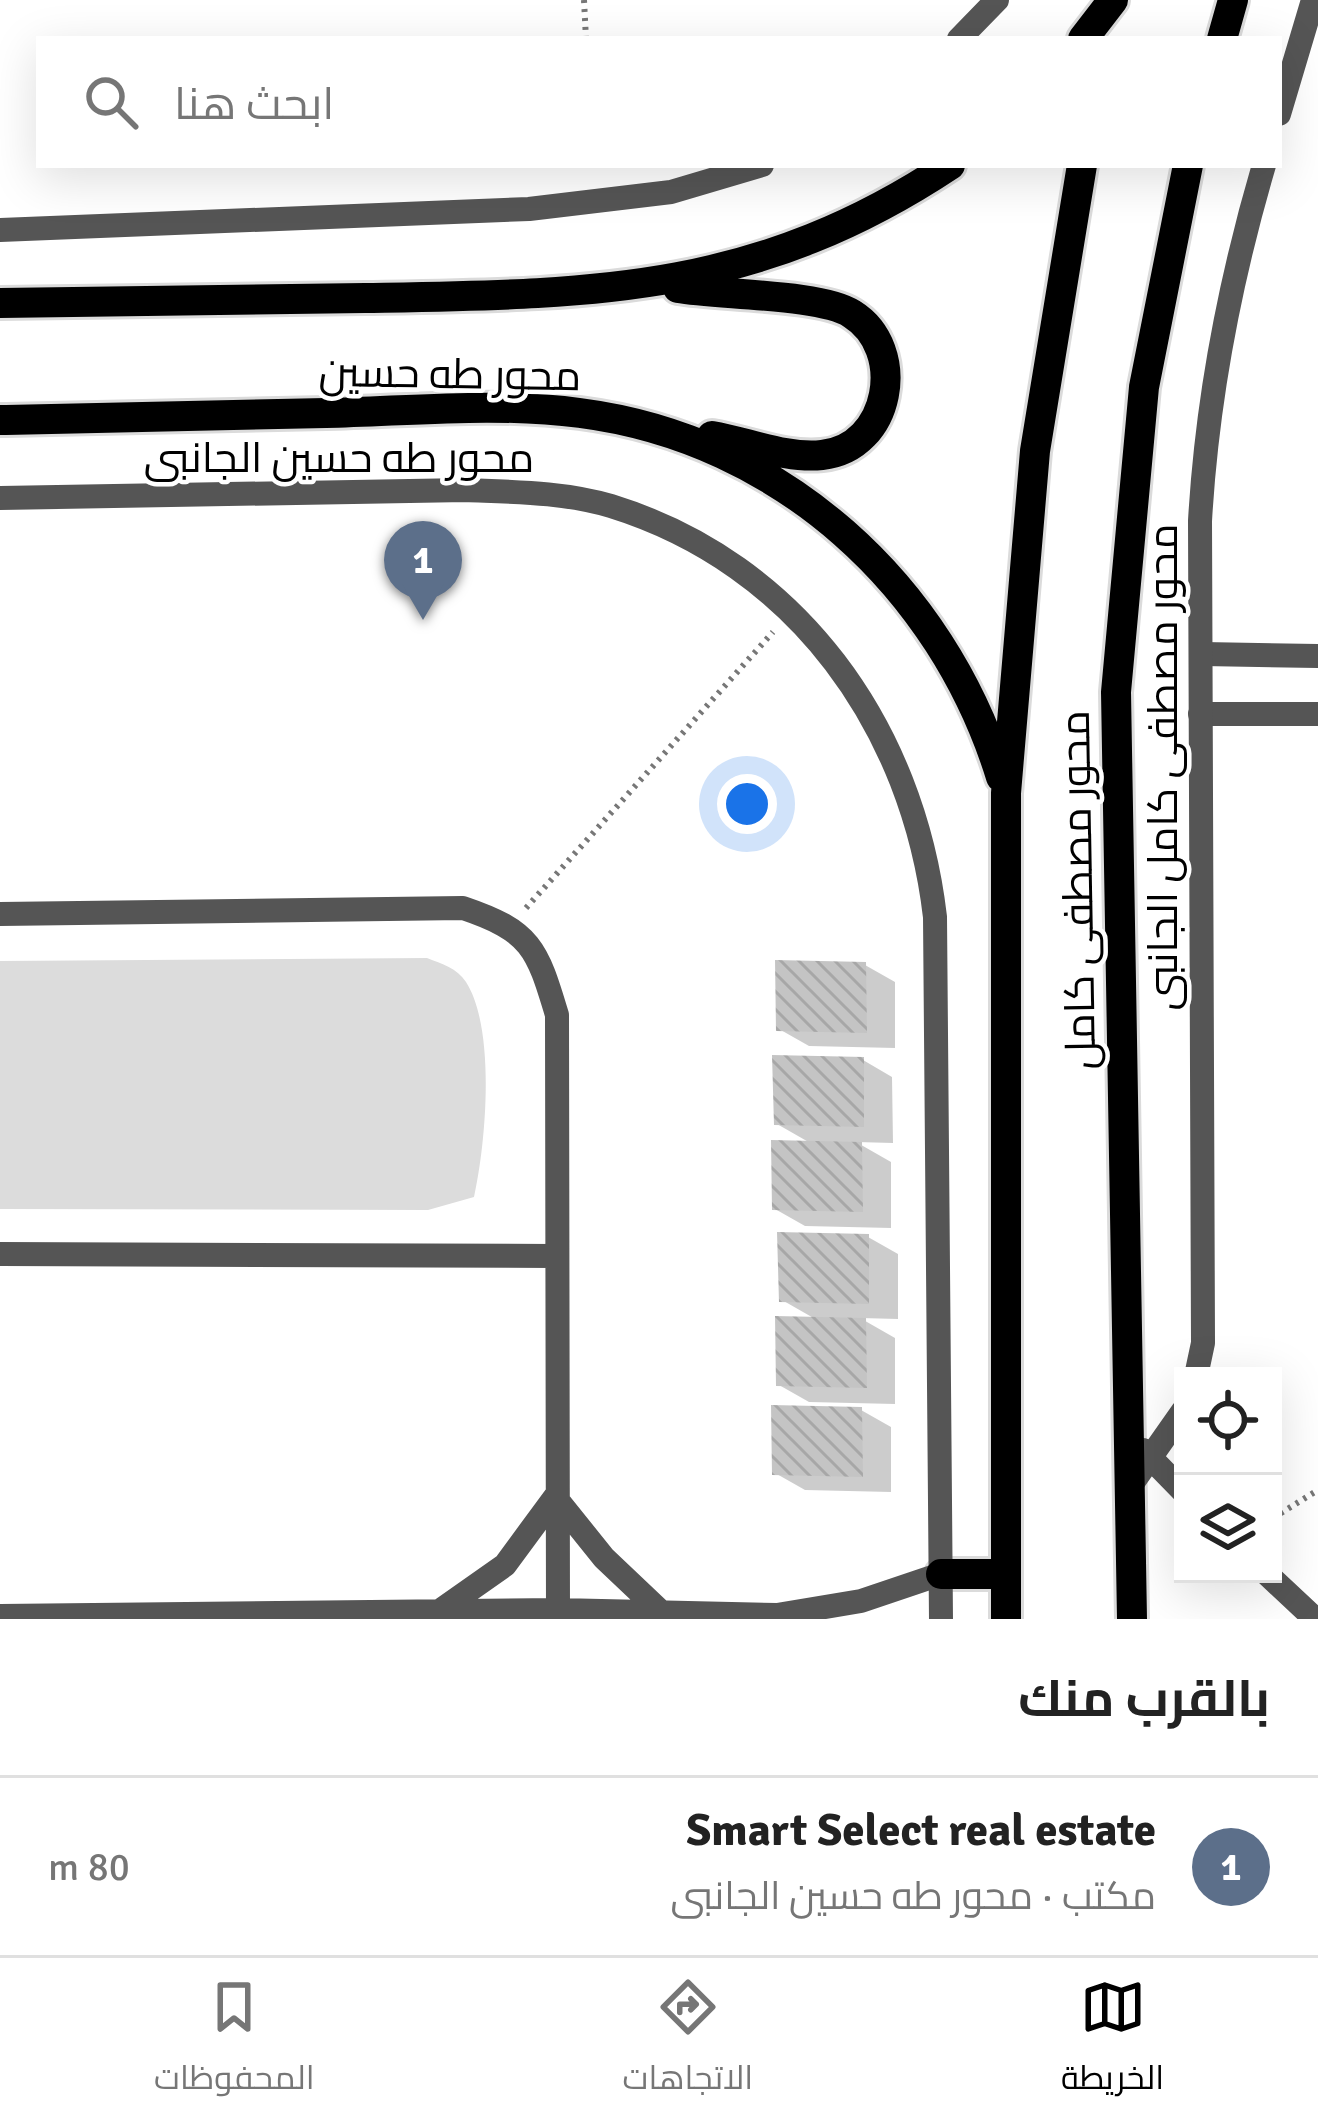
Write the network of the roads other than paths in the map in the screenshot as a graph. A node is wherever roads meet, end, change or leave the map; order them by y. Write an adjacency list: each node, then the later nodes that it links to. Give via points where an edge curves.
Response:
1 (997, 0): 6 (street)
2 (1113, 0): 7 (main road)
3 (1126, 0): 8 (main road)
4 (1233, 0): 9 (main road)
5 (1313, 0): 10 (street)
6 (962, 36)
7 (1086, 36)
8 (1116, 36)
9 (1223, 36)
10 (1282, 104)
11 (752, 168): 16 (street, via 671,192 529,209)
12 (945, 168): 17 (main road, محور طه حسين, via 785,252)
13 (1082, 168): 26 (main road, محور مصطفى كامل, via 1035,451)
14 (1187, 168): 32 (main road, محور مصطفى كامل, via 1144,387 1116,692)
15 (1263, 168): 22 (street, محور مصطفى كامل الجانبى, via 1218,336 1206,420)
16 (0, 230)
17 (657, 284): 18 (main road, محور طه حسين, via 525,295); 20 (main road, via 852,313 874,334 886,363 886,394 852,444 824,455)
18 (0, 303)
19 (0, 420): 20 (main road, محور طه حسين, via 521,408)
20 (641, 425): 26 (main road, محور طه حسين, via 754,469 867,553 932,629 963,681)
21 (0, 498): 35 (street, محور طه حسين الجانبى, via 537,492 607,505 674,530 736,566 852,681 884,731 928,858 935,917)
22 (1203, 654): 23 (street); 24 (street, محور مصطفى كامل الجانبى)
23 (1318, 656)
24 (1200, 714): 25 (street); 30 (street, محور مصطفى كامل الجانبى)
25 (1318, 714)
26 (1006, 794): 36 (main road, محور مصطفى كامل)
27 (0, 914): 29 (street, via 463,908 512,924 543,966 557,1015)
28 (0, 1254): 29 (street)
29 (554, 1256): 34 (street)
30 (1198, 1367)
31 (1174, 1420): 32 (street)
32 (1141, 1448): 33 (street); 44 (main road, محور مصطفى كامل, via 1131,1485)
33 (1174, 1482)
34 (555, 1497): 38 (street, via 505,1565); 39 (street); 40 (street)
35 (941, 1574): 36 (main road); 39 (street, via 819,1610); 42 (street)
36 (1006, 1574): 43 (main road, محور مصطفى كامل)
37 (1277, 1583): 45 (street)
38 (435, 1613): 40 (street); 41 (street)
39 (662, 1613): 40 (street)
40 (558, 1615)
41 (0, 1616)
42 (941, 1619)
43 (1006, 1619)
44 (1132, 1619)
45 (1315, 1619)

